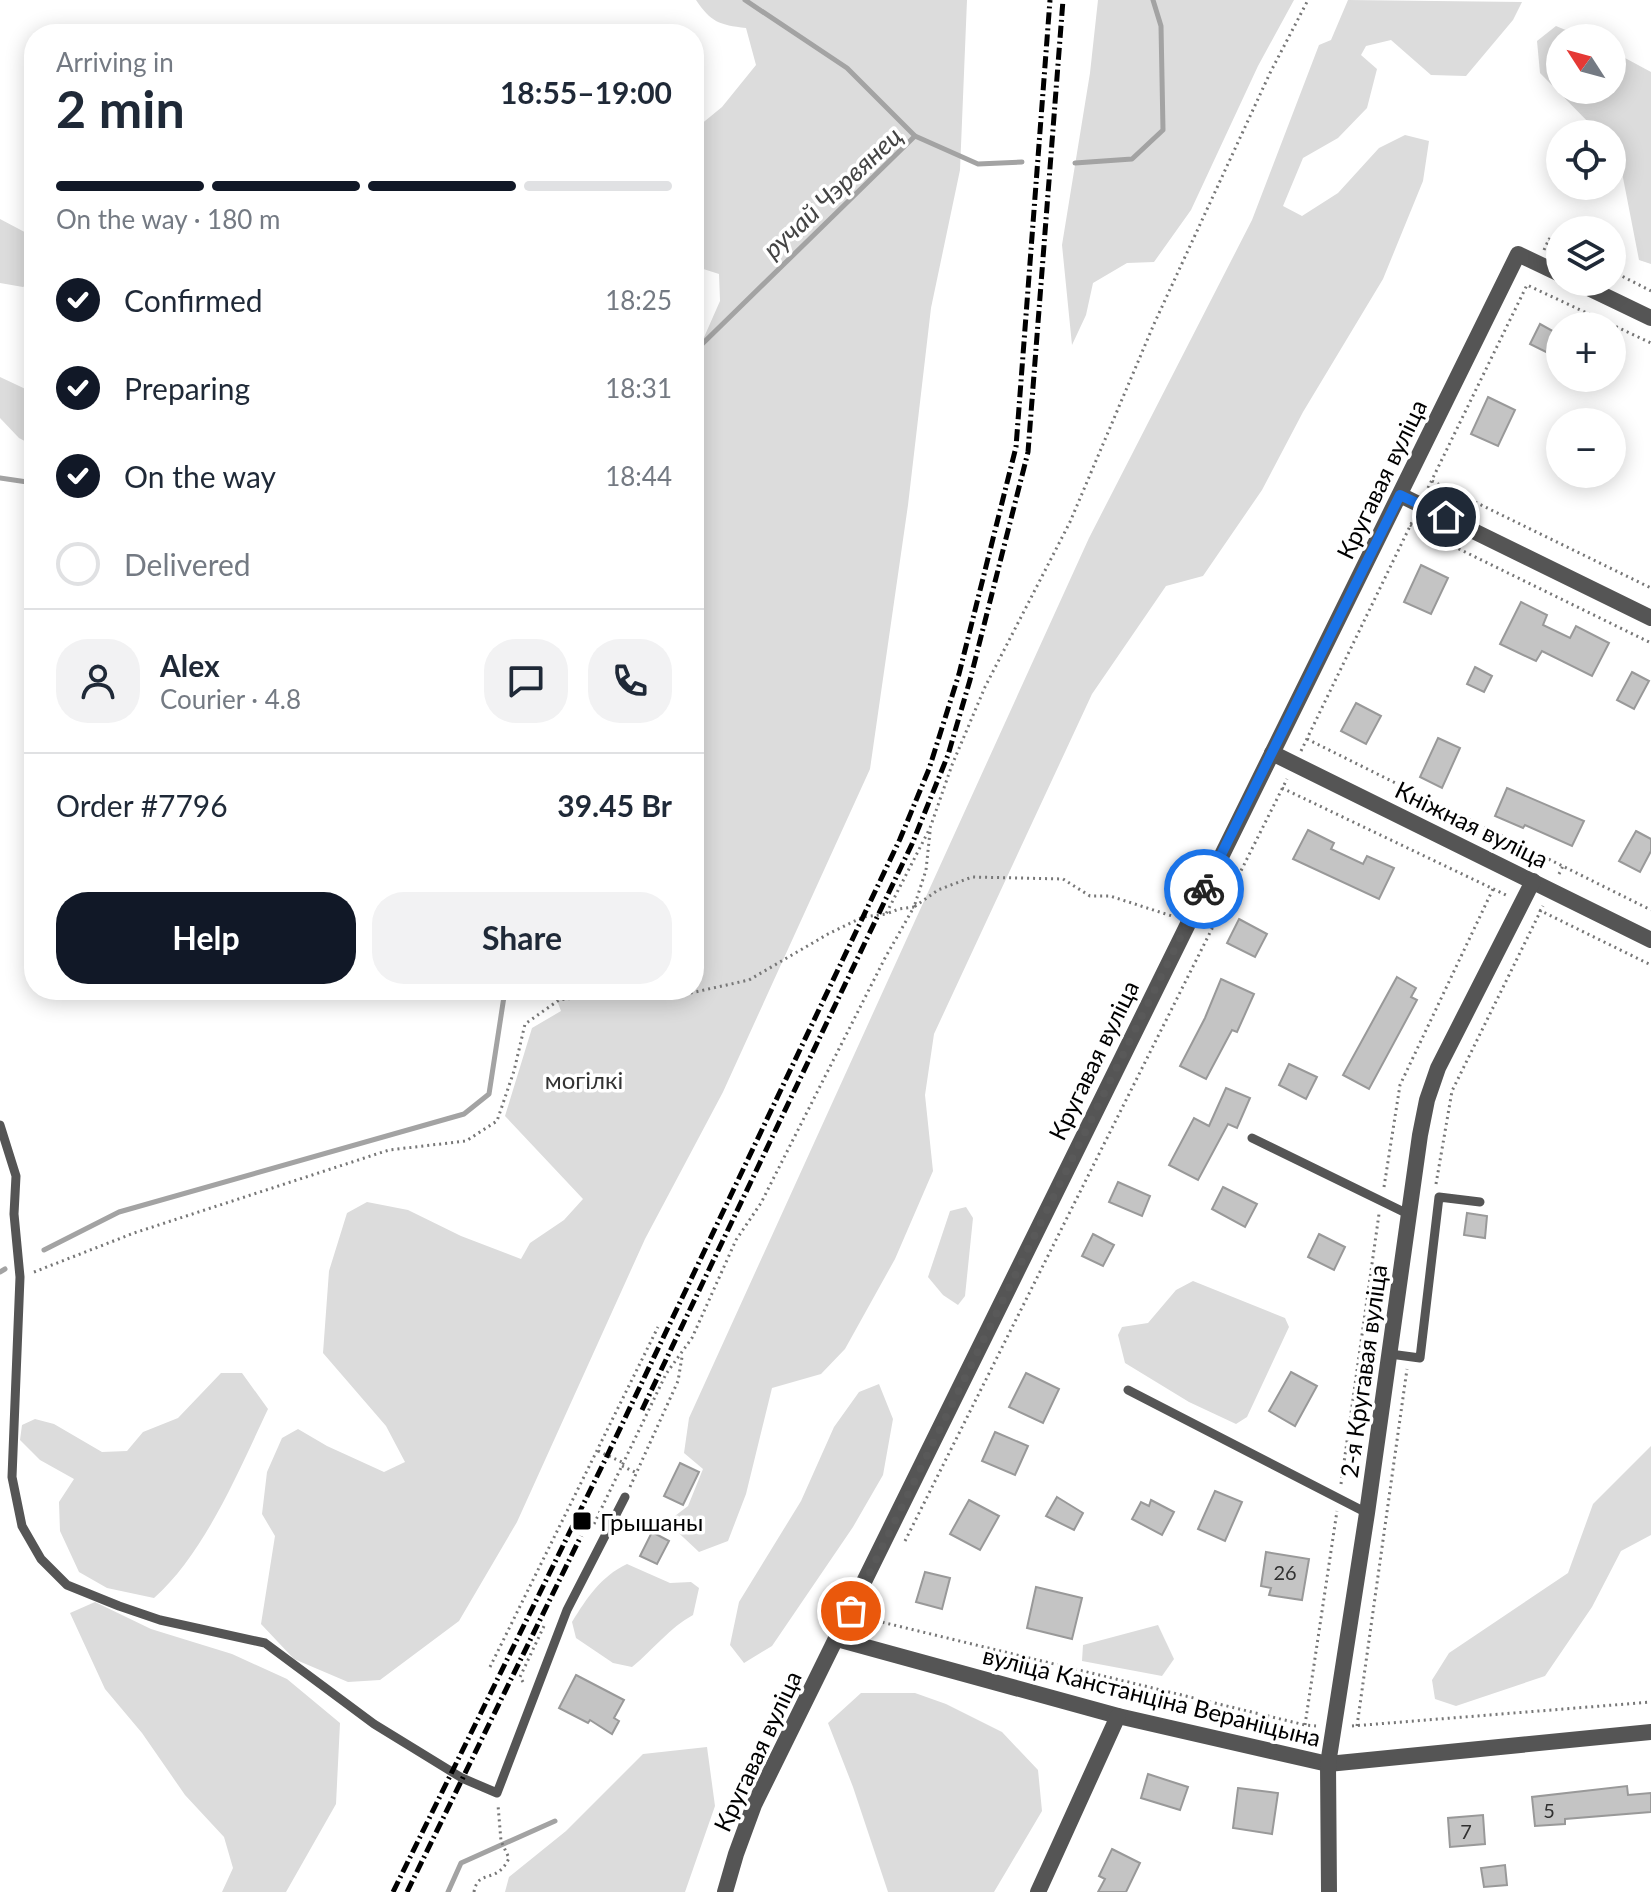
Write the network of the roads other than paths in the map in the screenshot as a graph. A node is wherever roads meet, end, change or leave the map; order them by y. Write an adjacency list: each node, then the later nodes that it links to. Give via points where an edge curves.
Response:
1 (1546, 267): 4 (street, Кругавая вуліца, via 1518,254)
2 (1605, 296): 3 (street)
3 (1651, 318)
4 (1400, 495): 5 (street); 6 (street, Кругавая вуліца)
5 (1651, 618)
6 (1272, 753): 7 (street, Кніжная вуліца); 17 (street, Кругавая вуліца)
7 (1533, 881): 8 (street, Кніжная вуліца); 12 (street, 2-я Кругавая вуліца, via 1438,1068 1420,1135)
8 (1651, 940)
9 (0, 1125): 15 (lane, via 16,1176 20,1277 12,1477 22,1526 41,1559 67,1585 160,1620 265,1643 374,1724 462,1778 497,1793 567,1610)
10 (1252, 1138): 12 (lane)
11 (1480, 1202): 13 (lane, via 1439,1197 1420,1358)
12 (1410, 1215): 13 (street, 2-я Кругавая вуліца)
13 (1390, 1354): 16 (street, 2-я Кругавая вуліца)
14 (1128, 1390): 16 (lane)
15 (625, 1497)
16 (1367, 1513): 20 (street, 2-я Кругавая вуліца)
17 (837, 1639): 18 (street, вуліца Канстанціна Вераніцына); 21 (street, Кругавая вуліца, via 754,1805)
18 (1118, 1716): 20 (street, вуліца Канстанціна Вераніцына); 22 (street)
19 (1651, 1732): 20 (street, вуліца Канстанціна Вераніцына)
20 (1328, 1764): 23 (street, 2-я Кругавая вуліца)
21 (725, 1892)
22 (1038, 1892)
23 (1329, 1892)

